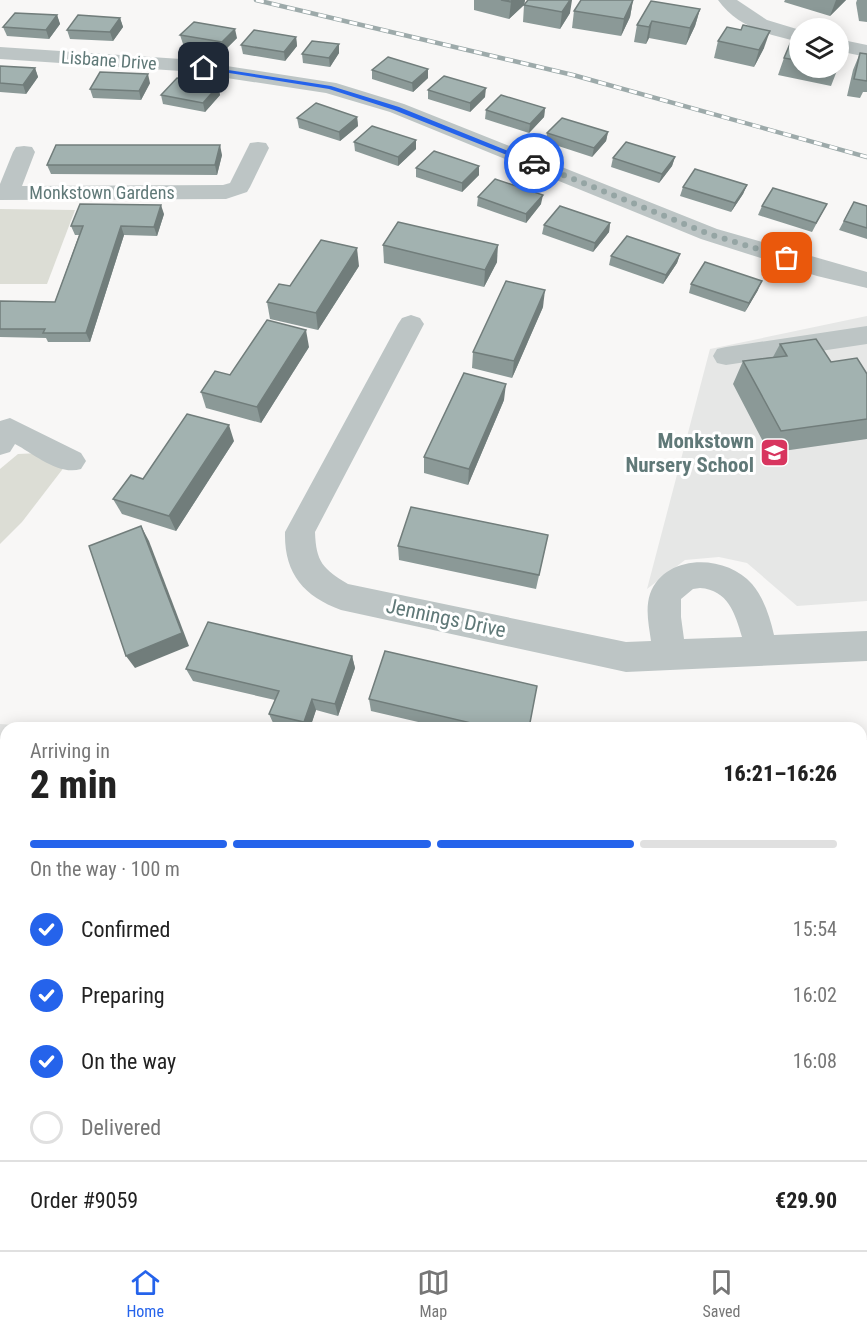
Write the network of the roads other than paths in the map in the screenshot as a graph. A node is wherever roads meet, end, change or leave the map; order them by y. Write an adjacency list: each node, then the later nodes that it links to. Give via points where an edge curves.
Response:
1 (727, 0): 2 (street, via 766,29)
2 (789, 34)
3 (849, 47): 4 (street)
4 (867, 51)
5 (0, 53): 9 (street, Lisbane Drive, via 181,64 329,87 397,108 709,234)
6 (258, 148): 8 (street, Monkstown Gardens, via 239,187 194,203)
7 (24, 152): 8 (street, Monkstown Gardens)
8 (4, 192)
9 (867, 280)
10 (411, 324): 17 (street, Jennings Drive, via 300,532 299,552 306,569 320,584 341,596 626,657)
11 (867, 335): 12 (street)
12 (726, 356)
13 (5, 436): 14 (street)
14 (71, 461)
15 (867, 646): 16 (street, Jennings Drive)
16 (762, 650): 17 (street, Jennings Drive); 17 (street, via 740,592 720,579 699,573 681,579 667,592 664,609)
17 (670, 655)

